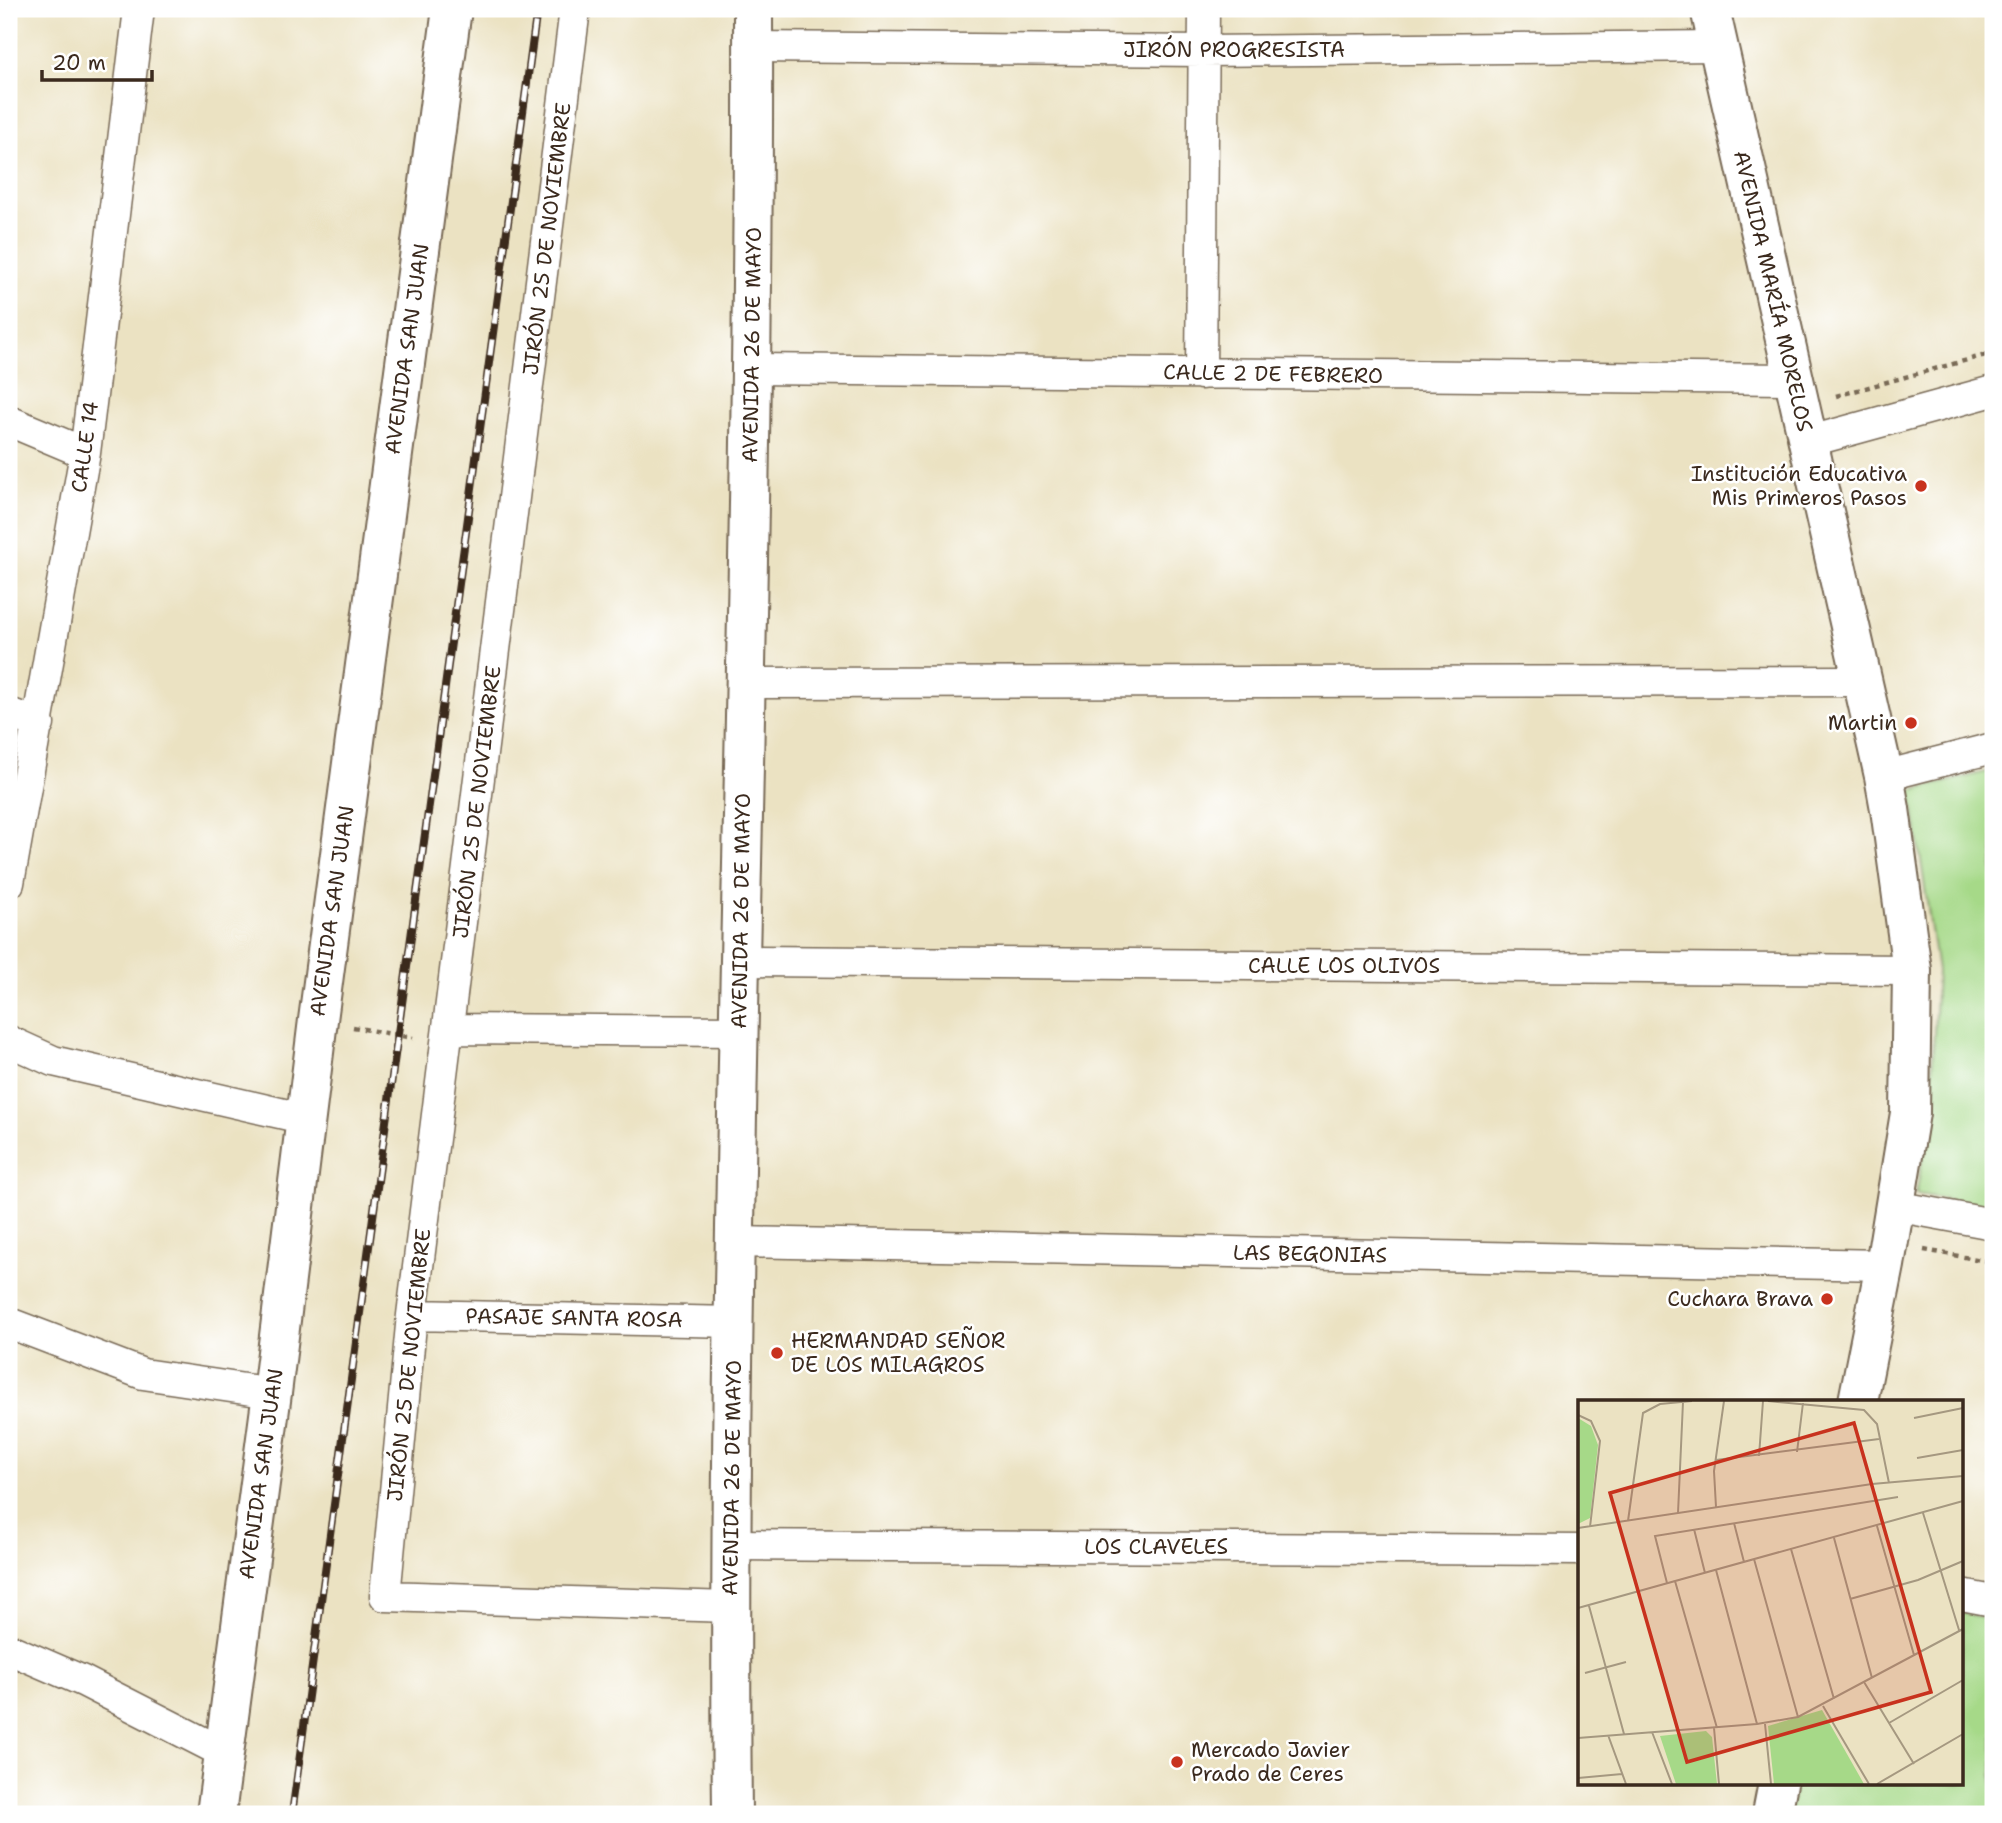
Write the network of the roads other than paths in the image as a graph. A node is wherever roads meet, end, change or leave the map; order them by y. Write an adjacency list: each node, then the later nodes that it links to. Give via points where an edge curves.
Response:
1 (139, 9): 16 (street, CALLE 14)
2 (452, 9): 29 (street, AVENIDA SAN JUAN)
3 (575, 9): 27 (street, JIRÓN 25 DE NOVIEMBRE)
4 (753, 9): 8 (street, AVENIDA 26 DE MAYO)
5 (1203, 9): 9 (street)
6 (1710, 9): 7 (street, AVENIDA MARÍA MORELOS)
7 (1718, 46): 9 (street, JIRÓN PROGRESISTA); 12 (street, AVENIDA MARÍA MORELOS)
8 (754, 47): 9 (street, JIRÓN PROGRESISTA); 10 (street, AVENIDA 26 DE MAYO)
9 (1203, 51): 11 (street)
10 (753, 369): 11 (street, CALLE 2 DE FEBRERO); 18 (street, AVENIDA 26 DE MAYO)
11 (1201, 374): 12 (street, CALLE 2 DE FEBRERO)
12 (1792, 379): 15 (street, AVENIDA MARÍA MORELOS)
13 (1993, 391): 15 (street)
14 (9, 421): 16 (street)
15 (1807, 442): 17 (street, AVENIDA MARÍA MORELOS)
16 (85, 453): 20 (street, CALLE 14)
17 (1861, 681): 18 (street); 22 (street, AVENIDA MARÍA MORELOS)
18 (746, 683): 24 (street, AVENIDA 26 DE MAYO)
19 (9, 713): 20 (street)
20 (39, 724): 23 (street, CALLE 14)
21 (1993, 748): 22 (street)
22 (1884, 776): 25 (street, AVENIDA MARÍA MORELOS)
23 (9, 883)
24 (758, 961): 25 (street, CALLE LOS OLIVOS); 26 (street, AVENIDA 26 DE MAYO)
25 (1912, 970): 30 (street, AVENIDA MARÍA MORELOS, via 1910,1113)
26 (738, 1031): 27 (street); 32 (street, AVENIDA 26 DE MAYO)
27 (448, 1036): 34 (street, JIRÓN 25 DE NOVIEMBRE)
28 (9, 1041): 29 (street, via 53,1060)
29 (306, 1119): 37 (street, AVENIDA SAN JUAN)
30 (1895, 1206): 31 (street); 33 (street, AVENIDA MARÍA MORELOS)
31 (1993, 1224)
32 (736, 1242): 33 (street, LAS BEGONIAS); 35 (street, AVENIDA 26 DE MAYO)
33 (1887, 1254): 38 (street, AVENIDA MARÍA MORELOS)
34 (412, 1315): 35 (street, PASAJE SANTA ROSA); 43 (street, JIRÓN 25 DE NOVIEMBRE, via 385,1596)
35 (735, 1322): 39 (street, AVENIDA 26 DE MAYO)
36 (9, 1323): 37 (street, via 143,1374)
37 (272, 1392): 45 (street, AVENIDA SAN JUAN)
38 (1858, 1400)
39 (731, 1545): 40 (street, LOS CLAVELES); 43 (street, AVENIDA 26 DE MAYO)
40 (1578, 1550)
41 (1964, 1595): 42 (street)
42 (1993, 1601)
43 (730, 1606): 48 (street, AVENIDA 26 DE MAYO)
44 (9, 1649): 45 (street)
45 (224, 1753): 47 (street, AVENIDA SAN JUAN)
46 (1779, 1784): 49 (street)
47 (216, 1814)
48 (732, 1814)
49 (1772, 1814)

